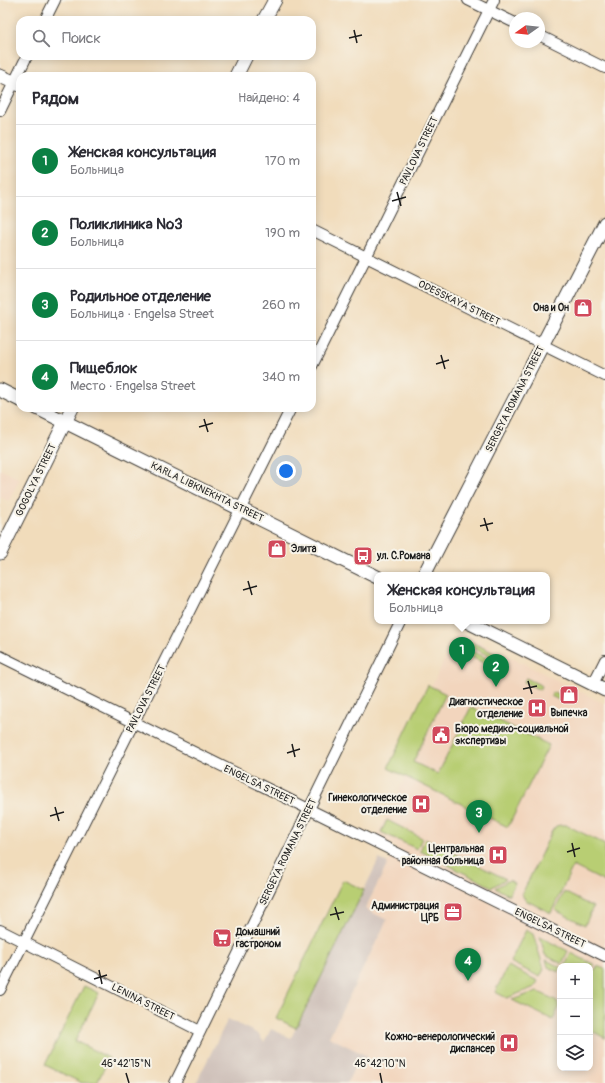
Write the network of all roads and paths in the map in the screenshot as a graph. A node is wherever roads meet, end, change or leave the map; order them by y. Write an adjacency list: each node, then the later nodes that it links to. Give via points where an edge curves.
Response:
1 (55, 0): 6 (street)
2 (275, 0): 7 (street)
3 (468, 0): 5 (street)
4 (494, 0): 5 (street, PAVLOVA STREET)
5 (489, 10): 8 (street); 21 (street, PAVLOVA STREET)
6 (47, 16)
7 (266, 16)
8 (509, 20)
9 (545, 38): 12 (street)
10 (26, 60): 13 (street)
11 (244, 60): 14 (street)
12 (605, 68)
13 (21, 72)
14 (238, 72)
15 (0, 76): 16 (street)
16 (16, 84)
17 (16, 86): 18 (street)
18 (0, 111)
19 (605, 222): 22 (street, SERGEYA ROMANA STREET)
20 (316, 232): 21 (street, ODESSKAYA STREET)
21 (366, 257): 22 (street, ODESSKAYA STREET); 23 (street, PAVLOVA STREET)
22 (542, 344): 24 (street, ODESSKAYA STREET); 33 (street, SERGEYA ROMANA STREET)
23 (316, 358)
24 (605, 376)
25 (0, 390): 26 (street)
26 (16, 398)
27 (45, 412): 30 (street, KARLA LIBKNEKHTA STREET)
28 (70, 412): 30 (street, GOGOLYA STREET)
29 (289, 412): 31 (street, PAVLOVA STREET)
30 (65, 422): 31 (street, KARLA LIBKNEKHTA STREET); 32 (street, GOGOLYA STREET)
31 (241, 509): 34 (street, KARLA LIBKNEKHTA STREET); 41 (street, PAVLOVA STREET)
32 (0, 553)
33 (426, 572)
34 (374, 576)
35 (400, 624): 42 (street, SERGEYA ROMANA STREET)
36 (472, 624): 39 (street)
37 (0, 656): 41 (street, ENGELSA STREET)
38 (605, 660): 39 (street)
39 (593, 684): 40 (street)
40 (605, 690)
41 (134, 722): 42 (street, ENGELSA STREET); 44 (street, PAVLOVA STREET)
42 (309, 809): 45 (street, ENGELSA STREET); 47 (street, SERGEYA ROMANA STREET)
43 (0, 930): 44 (street, LENINA STREET)
44 (24, 942): 46 (street, PAVLOVA STREET); 47 (street, LENINA STREET)
45 (605, 956)
46 (0, 990)
47 (200, 1031): 48 (street, SERGEYA ROMANA STREET)
48 (175, 1083)

